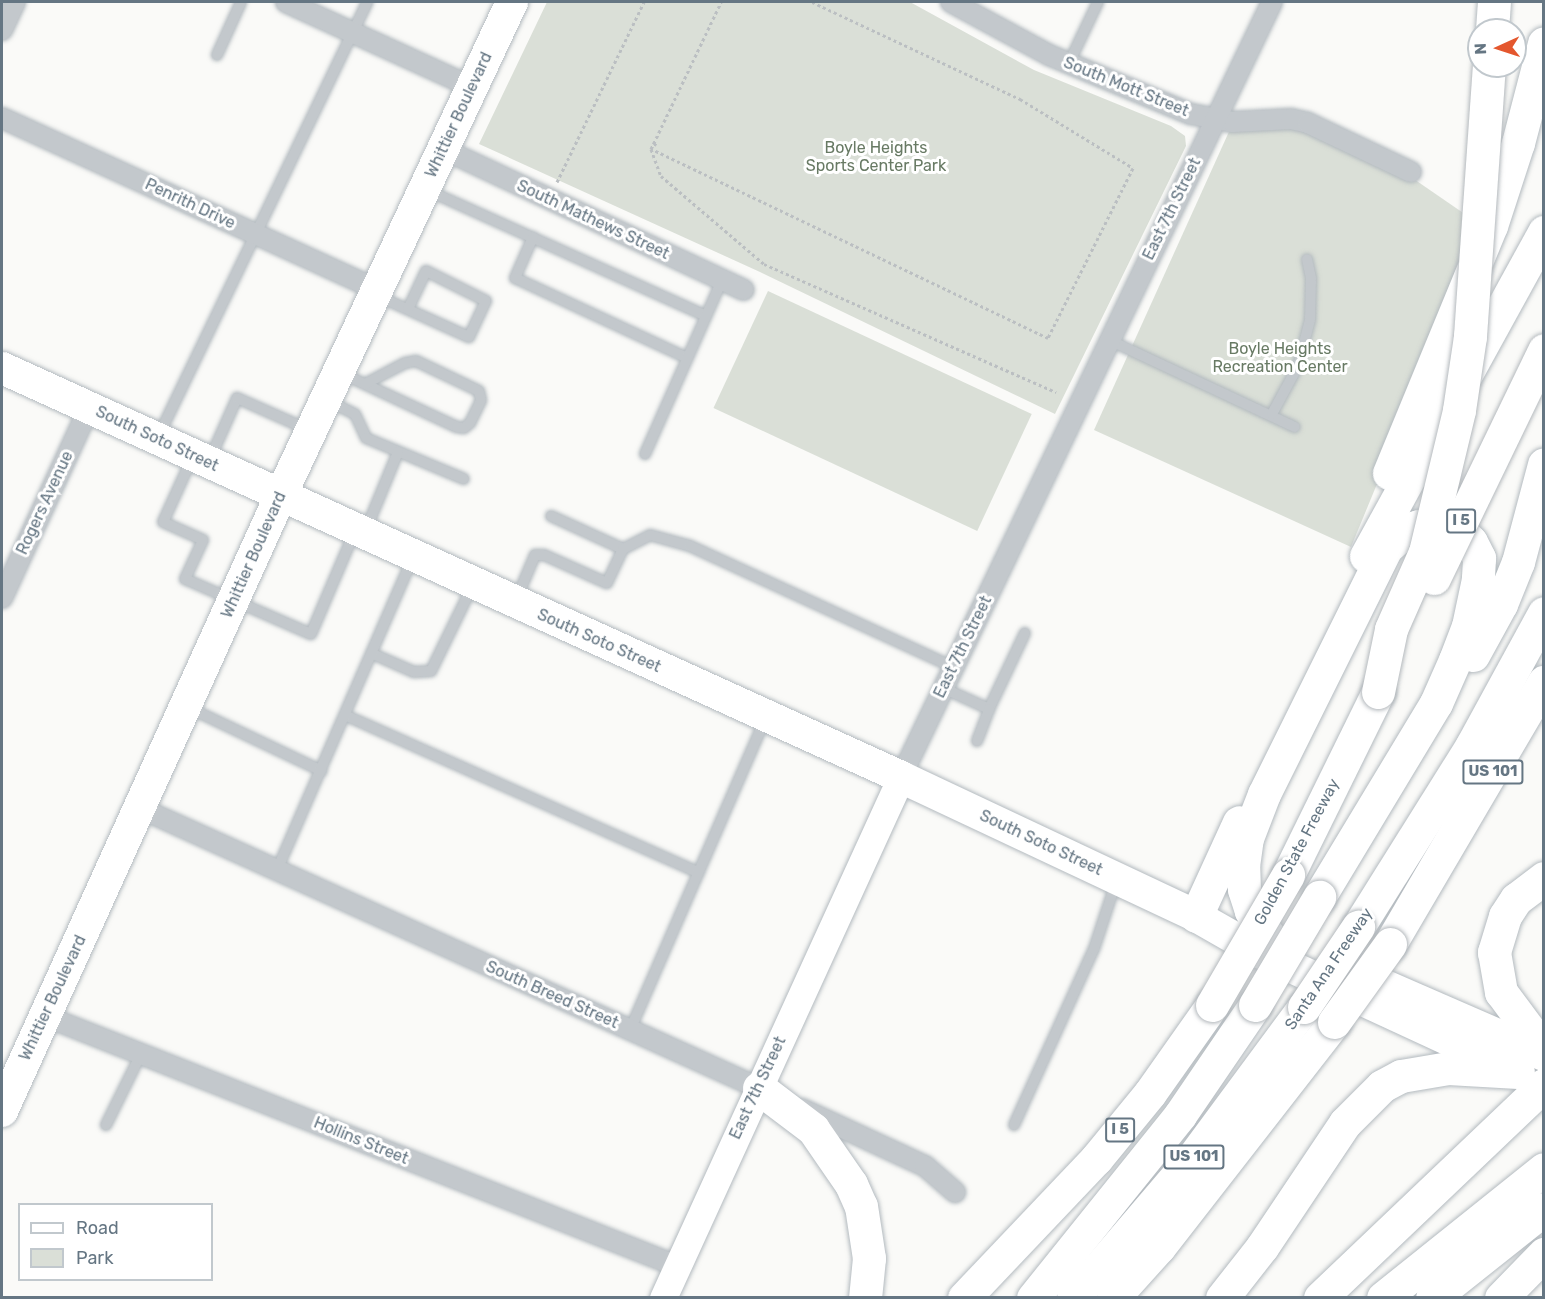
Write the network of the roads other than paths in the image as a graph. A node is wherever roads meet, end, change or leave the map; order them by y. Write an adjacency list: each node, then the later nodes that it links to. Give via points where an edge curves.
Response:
1 (15, 2): 11 (street)
2 (241, 2): 14 (lane)
3 (286, 2): 12 (street)
4 (367, 2): 12 (lane)
5 (512, 2): 17 (main road, Whittier Boulevard)
6 (951, 2): 15 (street, South Mott Street)
7 (1098, 2): 15 (lane)
8 (1272, 2): 19 (street, East 7th Street)
9 (1494, 2): 10 (highway)
10 (1493, 18)
11 (2, 30)
12 (353, 32): 17 (street); 24 (lane)
13 (1544, 43): 54 (highway, via 1491,226 1354,554)
14 (218, 55)
15 (1069, 63): 19 (street, South Mott Street, via 1191,114)
16 (1488, 78): 63 (highway, bridge, via 1470,336 1460,410 1425,552 1391,629)
17 (472, 87): 20 (main road, Whittier Boulevard)
18 (2, 118): 24 (street, Penrith Drive)
19 (1215, 120): 21 (street, South Mott Street, via 1308,123); 32 (street, East 7th Street)
20 (443, 149): 22 (main road, Whittier Boulevard); 27 (street, South Mathews Street)
21 (1411, 172)
22 (425, 189): 25 (lane); 29 (main road, Whittier Boulevard)
23 (1544, 232): 54 (highway)
24 (255, 233): 29 (street, Penrith Drive); 41 (lane)
25 (533, 237): 31 (lane); 34 (lane, via 515,278)
26 (1307, 259): 38 (lane, via 1311,278 1310,320 1298,366)
27 (722, 280): 28 (street, South Mathews Street); 31 (lane)
28 (744, 290)
29 (376, 292): 30 (lane); 36 (main road, Whittier Boulevard)
30 (408, 309): 30 (lane, via 469,338 486,301 426,271)
31 (706, 316): 34 (lane)
32 (1109, 340): 38 (lane); 60 (street, East 7th Street)
33 (1544, 350): 63 (highway, Golden State Freeway / I 5, bridge)
34 (687, 358): 43 (lane)
35 (2, 368): 37 (main road, South Soto Street)
36 (343, 385): 36 (lane, via 464,428 481,400 479,391 416,362); 40 (main road, Whittier Boulevard); 42 (lane, via 366,438)
37 (89, 408): 41 (main road, South Soto Street); 53 (street, Rogers Avenue)
38 (1272, 414): 39 (lane)
39 (1295, 427)
40 (310, 431): 44 (lane, via 237,398); 47 (main road, Whittier Boulevard)
41 (157, 440): 44 (main road, South Soto Street)
42 (398, 452): 46 (lane); 49 (lane)
43 (645, 454)
44 (200, 460): 47 (main road, South Soto Street); 55 (lane, via 163,522 203,540 186,579)
45 (1544, 464): 76 (highway, via 1518,562 1501,604 1444,708)
46 (464, 480)
47 (280, 497): 49 (main road, South Soto Street); 55 (main road, Whittier Boulevard)
48 (551, 516): 50 (lane)
49 (359, 533): 51 (main road, South Soto Street); 55 (lane, via 311,634)
50 (623, 549): 56 (lane, via 607,583 544,555 535,555); 60 (lane, via 650,535 690,546)
51 (413, 557): 52 (main road, South Soto Street); 59 (lane)
52 (473, 584): 56 (main road, South Soto Street); 59 (lane, via 431,671 414,672)
53 (2, 598)
54 (1340, 600): 77 (highway)
55 (234, 601): 64 (main road, Whittier Boulevard)
56 (515, 603): 67 (main road, South Soto Street)
57 (1544, 613): 101 (highway, Santa Ana Freeway / US 101, bridge, via 1455,774 1304,1007 1193,1157)
58 (1025, 633): 65 (lane)
59 (373, 654): 66 (lane)
60 (953, 667): 62 (street, East 7th Street)
61 (1544, 682): 102 (highway, Santa Ana Freeway / US 101, bridge, via 1390,944 1159,1247)
62 (943, 688): 65 (lane); 70 (street, East 7th Street)
63 (1378, 692): 92 (highway, Golden State Freeway / I 5, bridge, via 1288,874 1212,1005 1143,1101)
64 (186, 707): 69 (lane); 71 (main road, Whittier Boulevard)
65 (988, 709): 68 (lane)
66 (347, 716): 69 (lane); 73 (lane)
67 (767, 717): 70 (main road, South Soto Street); 73 (lane)
68 (977, 741)
69 (322, 771): 72 (lane)
70 (901, 777): 75 (main road, South Soto Street); 84 (street, East 7th Street)
71 (142, 809): 72 (street, South Breed Street); 79 (main road, Whittier Boulevard)
72 (277, 870): 80 (street, South Breed Street)
73 (699, 873): 80 (lane)
74 (1544, 878): 81 (highway, via 1516,899 1505,916 1494,952 1500,992)
75 (1117, 879): 77 (main road, South Soto Street); 87 (lane, via 1094,949)
76 (1319, 897): 78 (highway, via 1436,703 1455,660 1468,626 1479,558 1461,532 1408,528 1386,548 1264,794 1247,838 1243,866 1244,889 1251,911); 100 (highway, bridge, via 1255,1005 1180,1115)
77 (1196, 916): 78 (main road, South Soto Street); 83 (main road, South Soto Street, via 1259,952)
78 (1269, 936): 83 (main road, South Soto Street)
79 (45, 1016): 82 (street, Hollins Street); 85 (main road, Whittier Boulevard)
80 (630, 1030): 84 (street, South Breed Street)
81 (1544, 1050)
82 (141, 1054): 86 (lane); 94 (street, Hollins Street)
83 (1537, 1074): 88 (highway); 103 (highway, via 1448,1068 1401,1076 1382,1086 1345,1123 1262,1247)
84 (759, 1088): 90 (street, South Breed Street, via 925,1166); 94 (street, East 7th Street); 97 (highway, via 813,1129 851,1184 861,1206 869,1258)
85 (2, 1111)
86 (106, 1125)
87 (1014, 1125)
88 (1462, 1162): 104 (highway); 105 (highway)
89 (1537, 1174): 106 (highway)
90 (955, 1192)
91 (1544, 1209): 107 (highway)
92 (1017, 1246): 98 (highway, Golden State Freeway / I 5); 99 (highway, via 1000,1280)
93 (1544, 1254): 95 (highway)
94 (677, 1266): 96 (street, East 7th Street)
95 (1505, 1294)
96 (663, 1298)
97 (865, 1298)
98 (964, 1298)
99 (983, 1298)
100 (1033, 1298)
101 (1072, 1298)
102 (1113, 1298)
103 (1222, 1298)
104 (1300, 1298)
105 (1320, 1298)
106 (1383, 1298)
107 (1432, 1298)

